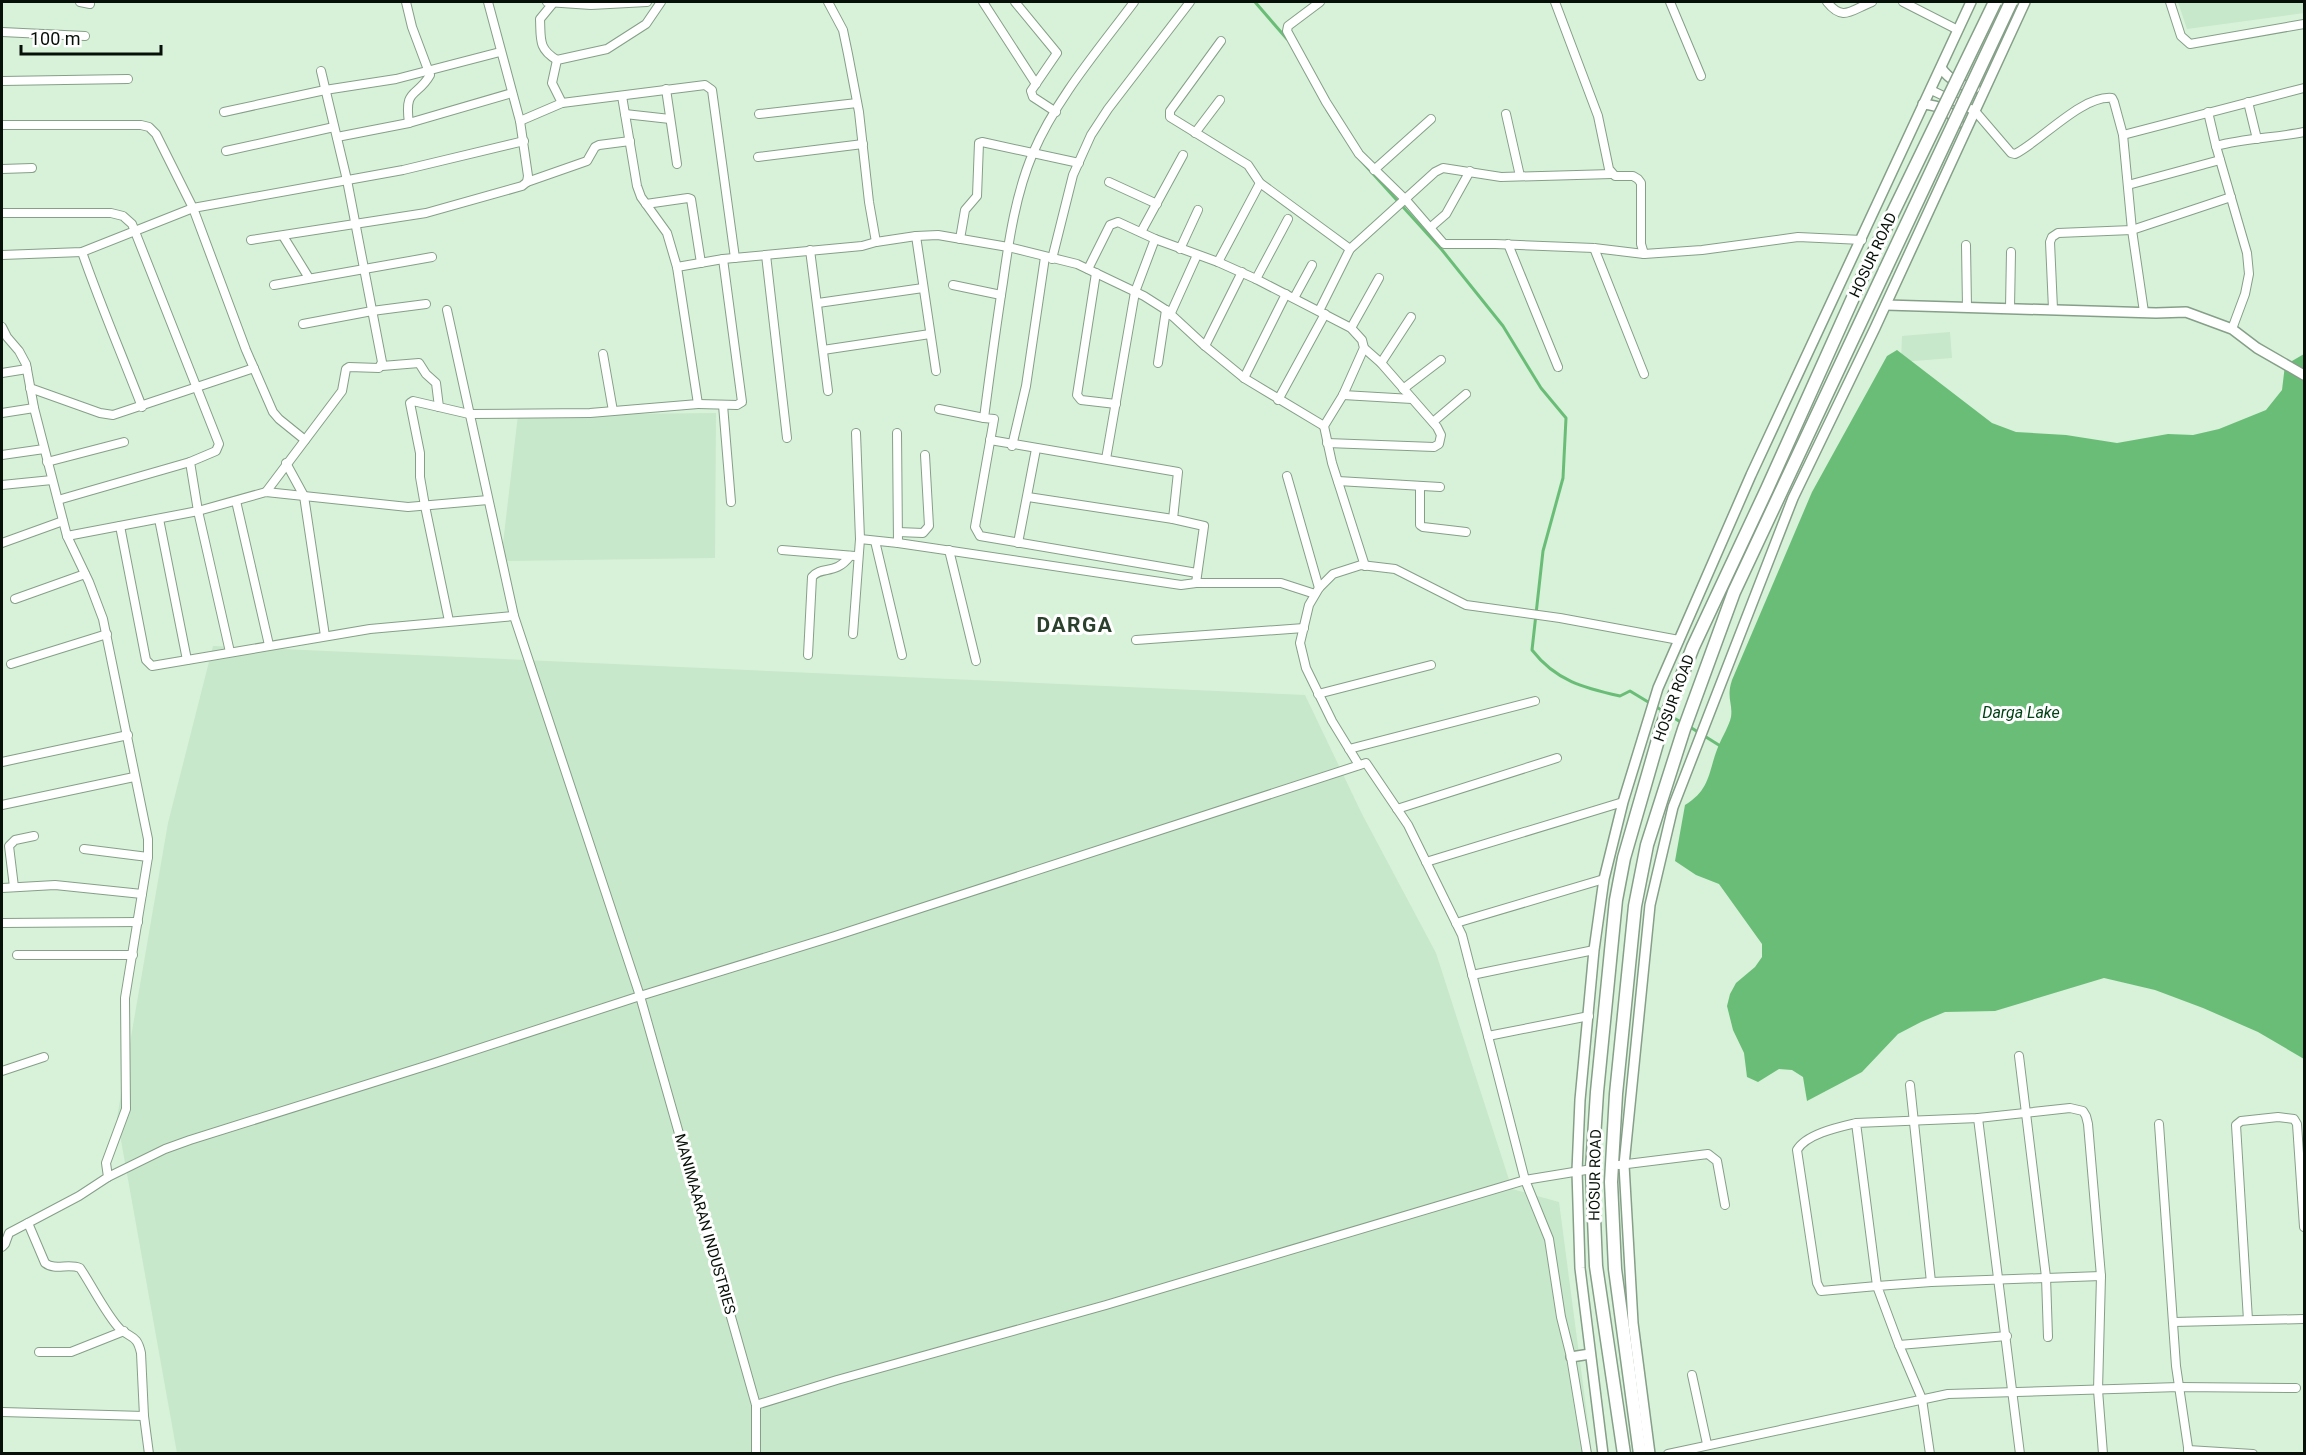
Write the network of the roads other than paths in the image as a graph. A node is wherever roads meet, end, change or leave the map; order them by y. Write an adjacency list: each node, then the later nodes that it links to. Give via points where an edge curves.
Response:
1 (80, 2): 24 (street)
2 (406, 2): 33 (street)
3 (488, 2): 30 (street)
4 (551, 2): 23 (street); 31 (street, via 540,19 540,35 544,50)
5 (647, 2): 23 (street)
6 (661, 2): 31 (street, via 646,24 607,49)
7 (828, 2): 49 (street, via 843,30)
8 (982, 2): 38 (street)
9 (1015, 2): 38 (street, via 1057,53)
10 (1134, 2): 53 (street)
11 (1190, 2): 79 (street, via 1100,120)
12 (1320, 2): 83 (street, via 1288,26 1287,31 1353,147)
13 (1555, 2): 85 (street, via 1598,116)
14 (1670, 2): 35 (street)
15 (1827, 2): 16 (street, via 1843,14)
16 (1872, 2)
17 (1903, 2): 26 (street)
18 (1971, 2): 26 (street)
19 (1995, 2): 307 (highway, HOSUR ROAD, bridge, via 1870,260 1693,647 1662,726 1627,846 1616,900)
20 (2011, 2): 306 (highway, HOSUR ROAD, bridge, via 1734,592 1693,702 1647,845 1635,906 1616,1094)
21 (2025, 2): 41 (street)
22 (2170, 2): 25 (street, via 2181,36 2190,44)
23 (575, 3)
24 (90, 4)
25 (2304, 24)
26 (1958, 30): 32 (street)
27 (2, 32): 28 (street)
28 (85, 36)
29 (1221, 41): 65 (street, via 1170,111 1174,121)
30 (500, 52): 33 (street); 44 (street)
31 (557, 60): 48 (street, via 552,83)
32 (1941, 68): 41 (street, via 1962,85); 43 (street)
33 (430, 70): 42 (street); 61 (street, via 429,78 408,99)
34 (321, 71): 42 (street)
35 (1701, 76)
36 (128, 79): 37 (street)
37 (2, 81)
38 (1036, 84): 53 (street, via 1031,91 1033,98)
39 (2304, 88): 47 (street)
40 (666, 89): 45 (street); 58 (street); 126 (street, via 705,85 712,90)
41 (1986, 89): 51 (street)
42 (325, 90): 52 (street); 63 (street)
43 (1930, 90): 50 (street); 51 (street)
44 (512, 93): 60 (street); 61 (street)
45 (622, 96): 48 (street); 55 (street)
46 (1221, 100): 65 (street)
47 (2248, 102): 54 (street); 69 (street)
48 (562, 103): 60 (street)
49 (857, 103): 56 (street); 72 (street)
50 (1923, 104): 67 (street, via 1951,112); 110 (street)
51 (1975, 111): 66 (street, via 2015,154 2082,108 2105,98 2115,102); 67 (street)
52 (224, 112)
53 (1056, 112): 75 (street)
54 (2208, 112): 66 (street); 73 (street)
55 (625, 114): 58 (street); 71 (street)
56 (759, 114)
57 (1506, 114): 86 (street)
58 (670, 119): 80 (street)
59 (1431, 119): 83 (street)
60 (520, 121): 70 (street)
61 (409, 123): 68 (street)
62 (2, 125): 96 (street, via 149,127)
63 (334, 127): 68 (street); 74 (street)
64 (2304, 132): 69 (street)
65 (1195, 134): 90 (street, via 1248,165)
66 (2123, 135): 91 (street)
67 (1964, 136): 148 (street)
68 (337, 137): 87 (street)
69 (2257, 138): 73 (street)
70 (524, 141): 87 (street); 88 (street)
71 (630, 141): 88 (street, via 599,145 587,160); 94 (street, via 638,186)
72 (863, 144): 77 (street); 111 (street)
73 (2216, 146): 78 (street)
74 (226, 152)
75 (1033, 154): 79 (street); 107 (street, via 979,143 977,196 965,210); 114 (street)
76 (1183, 154): 95 (street)
77 (758, 158)
78 (2220, 160): 91 (street); 92 (street)
79 (1079, 163): 127 (street)
80 (677, 164)
81 (32, 168): 82 (street)
82 (2, 169)
83 (1374, 170): 93 (street)
84 (1470, 171): 86 (street); 93 (street, via 1443,168); 101 (street, via 1446,214)
85 (1612, 174): 86 (street); 121 (street, via 1633,176 1641,183)
86 (1520, 176)
87 (347, 180): 96 (street); 100 (street)
88 (527, 182): 100 (street, via 426,213)
89 (1109, 182): 95 (street)
90 (1260, 183): 117 (street); 129 (street)
91 (2128, 185): 102 (street)
92 (2231, 197): 102 (street); 161 (street, via 2249,274)
93 (1405, 201): 101 (street); 117 (street)
94 (646, 204): 130 (street, via 691,199); 132 (street, via 667,233)
95 (1157, 204): 104 (street)
96 (193, 208): 103 (street); 172 (street)
97 (1198, 210): 116 (street)
98 (2, 213): 103 (street, via 111,213 123,216)
99 (1288, 219): 139 (street)
100 (354, 225): 105 (street); 133 (street)
101 (1431, 227): 112 (street, via 1444,244)
102 (2132, 230): 151 (street, via 2058,233 2052,237); 154 (street)
103 (135, 231): 119 (street); 180 (street)
104 (1141, 232): 109 (street); 134 (street, via 1114,222)
105 (283, 236): 108 (street); 137 (street)
106 (916, 236): 107 (street); 111 (street); 142 (street)
107 (960, 239): 114 (street)
108 (251, 240)
109 (1155, 240): 116 (street); 143 (street)
110 (1862, 240): 121 (street, via 1798,237); 259 (street, via 1751,475)
111 (876, 242): 118 (street)
112 (1508, 244): 115 (street); 171 (street)
113 (1966, 245): 149 (street)
114 (1008, 247): 127 (street); 144 (street)
115 (1594, 248): 121 (street); 176 (street)
116 (1180, 249): 124 (street)
117 (1350, 249): 156 (street)
118 (810, 250): 123 (street); 146 (street)
119 (82, 252): 122 (street); 190 (street)
120 (2011, 252): 150 (street)
121 (1644, 254)
122 (2, 255)
123 (766, 255): 126 (street); 202 (street)
124 (1197, 255): 129 (street); 155 (street)
125 (432, 257): 133 (street)
126 (735, 258): 128 (street)
127 (1049, 258): 134 (street); 207 (street)
128 (723, 259): 130 (street); 189 (street, via 742,402)
129 (1218, 262): 135 (street)
130 (701, 263): 132 (street)
131 (1312, 265): 145 (street)
132 (677, 267): 187 (street)
133 (364, 268): 137 (street); 153 (street)
134 (1088, 269): 136 (street)
135 (1242, 272): 139 (street); 163 (street)
136 (1096, 273): 143 (street); 188 (street, via 1077,395)
137 (309, 278): 140 (street)
138 (1379, 278): 160 (street)
139 (1256, 279): 145 (street)
140 (274, 285)
141 (953, 285): 144 (street)
142 (923, 288): 146 (street); 162 (street)
143 (1135, 292): 155 (street); 188 (street)
144 (1001, 295): 197 (street)
145 (1290, 296): 156 (street); 178 (street)
146 (818, 303): 165 (street)
147 (426, 304): 153 (street)
148 (1886, 305): 149 (street); 306 (street, via 1793,498 1673,807 1650,905)
149 (1967, 307): 150 (street)
150 (2010, 308): 151 (street)
151 (2053, 309): 154 (street)
152 (447, 310): 196 (street, MANIMAARAN INDUSTRIES)
153 (372, 311): 158 (street); 170 (street)
154 (2144, 312): 161 (street, via 2186,312)
155 (1168, 313): 163 (street); 168 (street)
156 (1322, 313): 160 (street); 186 (street)
157 (1411, 317): 169 (street)
158 (303, 324)
159 (2, 327): 173 (street)
160 (1351, 328): 164 (street)
161 (2232, 329): 177 (street)
162 (930, 334): 165 (street); 174 (street)
163 (1205, 346): 178 (street)
164 (1364, 348): 169 (street); 184 (street)
165 (823, 350): 182 (street)
166 (603, 354): 194 (street)
167 (1441, 360): 181 (street)
168 (1158, 363)
169 (1381, 363): 181 (street)
170 (382, 366): 191 (street, via 419,363 436,383); 203 (street, via 346,369 342,391)
171 (1558, 367)
172 (254, 368): 180 (street); 203 (street, via 273,412)
173 (27, 369): 175 (street); 179 (street)
174 (936, 371)
175 (2, 373)
176 (1644, 374)
177 (2304, 375)
178 (1244, 378): 186 (street)
179 (30, 387): 190 (street, via 107,415); 192 (street)
180 (196, 388): 190 (street); 214 (street, via 219,444 216,451)
181 (1403, 389): 185 (street)
182 (828, 391)
183 (1466, 394): 198 (street)
184 (1343, 395): 185 (street); 199 (street)
185 (1412, 399): 198 (street)
186 (1278, 400): 199 (street)
187 (699, 404): 189 (street); 194 (street)
188 (1116, 404): 212 (street)
189 (723, 405): 228 (street)
190 (142, 407)
191 (440, 407): 196 (street); 229 (street, via 413,401 409,405 420,453)
192 (34, 408): 195 (street); 208 (street)
193 (939, 409): 197 (street)
194 (613, 411): 196 (street)
195 (2, 413)
196 (468, 414): 226 (street, MANIMAARAN INDUSTRIES)
197 (984, 418): 204 (street, via 994,419)
198 (1433, 422): 206 (street, via 1441,435 1434,447)
199 (1324, 426): 206 (street)
200 (856, 433): 238 (street)
201 (897, 433): 235 (street)
202 (787, 438)
203 (305, 440): 215 (street)
204 (990, 440): 207 (street); 242 (street, via 975,531 980,536)
205 (124, 442): 213 (street)
206 (1327, 443): 218 (street)
207 (1012, 446): 209 (street)
208 (44, 449): 210 (street); 213 (street)
209 (1036, 449): 212 (street); 224 (street)
210 (2, 455)
211 (925, 455): 235 (street, via 929,526 923,533)
212 (1106, 459): 232 (street, via 1178,472)
213 (47, 462): 217 (street)
214 (190, 462): 225 (street); 230 (street)
215 (286, 463): 222 (street); 223 (street)
216 (1287, 476): 250 (street)
217 (52, 480): 219 (street); 225 (street)
218 (1338, 482): 220 (street); 246 (street)
219 (2, 485)
220 (1420, 486): 221 (street); 236 (street, via 1420,525)
221 (1440, 487)
222 (266, 492): 223 (street); 227 (street)
223 (304, 496): 229 (street); 257 (street)
224 (1028, 497): 232 (street); 242 (street)
225 (58, 500): 233 (street)
226 (488, 500): 229 (street); 252 (street, MANIMAARAN INDUSTRIES)
227 (236, 501): 230 (street); 260 (street)
228 (731, 502)
229 (425, 507): 253 (street)
230 (198, 511): 231 (street); 261 (street)
231 (159, 519): 234 (street); 264 (street)
232 (1173, 519): 247 (street, via 1204,526)
233 (63, 522): 237 (street); 240 (street)
234 (120, 526): 237 (street); 264 (street, via 148,664)
235 (898, 532): 241 (street)
236 (1466, 532)
237 (67, 536): 248 (street)
238 (860, 540): 239 (street); 245 (street)
239 (875, 541): 241 (street); 263 (street)
240 (2, 543)
241 (898, 543): 244 (street)
242 (1018, 543): 247 (street)
243 (782, 550): 245 (street)
244 (949, 550): 249 (street, via 1182,585); 265 (street)
245 (855, 556): 256 (street); 262 (street, via 841,567 812,577)
246 (1365, 566): 250 (street, via 1333,574); 259 (street, via 1395,569 1466,605)
247 (1197, 573): 249 (street)
248 (85, 574): 251 (street); 255 (street)
249 (1196, 583): 250 (street, via 1281,583)
250 (1317, 591): 254 (street)
251 (15, 599)
252 (514, 616): 253 (street); 294 (street, MANIMAARAN INDUSTRIES)
253 (449, 621): 257 (street)
254 (1304, 628): 258 (street); 268 (street, via 1300,643)
255 (106, 634): 266 (street); 270 (street)
256 (853, 634)
257 (325, 636): 260 (street)
258 (1136, 640)
259 (1679, 640): 276 (street, via 1658,688)
260 (269, 645): 261 (street)
261 (230, 652): 264 (street)
262 (808, 655)
263 (902, 655)
264 (187, 660)
265 (976, 661)
266 (11, 664)
267 (1431, 665): 268 (street)
268 (1318, 694): 271 (street)
269 (1535, 701): 271 (street)
270 (128, 735): 273 (street); 275 (street)
271 (1349, 749): 274 (street)
272 (1557, 758): 278 (street)
273 (2, 762)
274 (1359, 765): 278 (street, via 1366,763); 294 (street, via 968,894)
275 (134, 777): 277 (street); 281 (street)
276 (1623, 802): 282 (street); 283 (street)
277 (2, 806)
278 (1397, 809): 282 (street)
279 (34, 836): 284 (street, via 15,840 9,846)
280 (84, 849): 281 (street)
281 (148, 856): 286 (street)
282 (1426, 862): 289 (street)
283 (1604, 879): 289 (street); 290 (street)
284 (14, 887): 285 (street); 286 (street, via 55,885)
285 (2, 888)
286 (142, 894): 287 (street)
287 (138, 922): 288 (street); 291 (street)
288 (2, 923)
289 (1456, 923): 293 (street)
290 (1594, 950): 293 (street); 295 (street)
291 (133, 955): 292 (street); 309 (street, via 124,998 126,1109 106,1163)
292 (17, 956)
293 (1472, 975): 296 (street)
294 (640, 996): 309 (street, via 190,1140); 337 (street, MANIMAARAN INDUSTRIES)
295 (1589, 1016): 296 (street); 308 (street)
296 (1488, 1036): 310 (street)
297 (2019, 1056): 301 (street)
298 (44, 1057): 299 (street)
299 (2, 1071)
300 (1910, 1085): 303 (street)
301 (2026, 1114): 302 (street); 316 (street, via 2070,1108 2083,1110 2086,1116); 317 (street)
302 (1978, 1118): 303 (street); 318 (street)
303 (1913, 1122): 304 (street); 319 (street)
304 (1856, 1124): 320 (street); 320 (street, via 1827,1130 1800,1144 1797,1155 1818,1288 1821,1291)
305 (2159, 1124): 323 (street)
306 (1618, 1165): 311 (street, via 1712,1155 1717,1161); 347 (highway, HOSUR ROAD, via 1615,1269); 348 (street)
307 (1592, 1169): 308 (street); 346 (highway, HOSUR ROAD, via 1596,1266)
308 (1576, 1171): 310 (street); 329 (street, via 1578,1245)
309 (108, 1177): 312 (street)
310 (1525, 1180): 330 (street, via 1549,1239); 337 (street)
311 (1725, 1205)
312 (28, 1223): 315 (street, via 9,1233); 324 (street, via 45,1263 80,1268)
313 (2304, 1227): 322 (street, via 2294,1119 2278,1117 2236,1125)
314 (2, 1235): 315 (street)
315 (3, 1245)
316 (2102, 1276): 317 (street); 334 (street)
317 (2046, 1277): 318 (street); 326 (street)
318 (2000, 1281): 319 (street); 325 (street)
319 (1931, 1282): 320 (street)
320 (1877, 1286): 327 (street)
321 (2304, 1319): 322 (street)
322 (2248, 1320): 323 (street)
323 (2174, 1322): 332 (street)
324 (124, 1331): 328 (street, via 71,1352); 339 (street, via 134,1337 141,1353)
325 (2007, 1336): 327 (street); 335 (street)
326 (2048, 1337)
327 (1899, 1345): 336 (street)
328 (39, 1352)
329 (1590, 1354): 330 (street); 345 (street)
330 (1571, 1357): 344 (street)
331 (1692, 1375): 340 (street)
332 (2179, 1387): 333 (street); 334 (street); 341 (street)
333 (2296, 1388)
334 (2098, 1390): 335 (street); 352 (street)
335 (2014, 1392): 336 (street, via 1948,1394); 351 (street)
336 (1922, 1399): 340 (street); 350 (street)
337 (756, 1406): 343 (street, MANIMAARAN INDUSTRIES)
338 (2, 1412): 339 (street)
339 (144, 1416): 342 (street)
340 (1707, 1444): 349 (street)
341 (2189, 1452): 353 (street)
342 (149, 1454)
343 (756, 1454)
344 (1587, 1454)
345 (1603, 1454)
346 (1624, 1454)
347 (1640, 1454)
348 (1650, 1454)
349 (1668, 1454)
350 (1930, 1454)
351 (2020, 1454)
352 (2103, 1454)
353 (2253, 1454)

